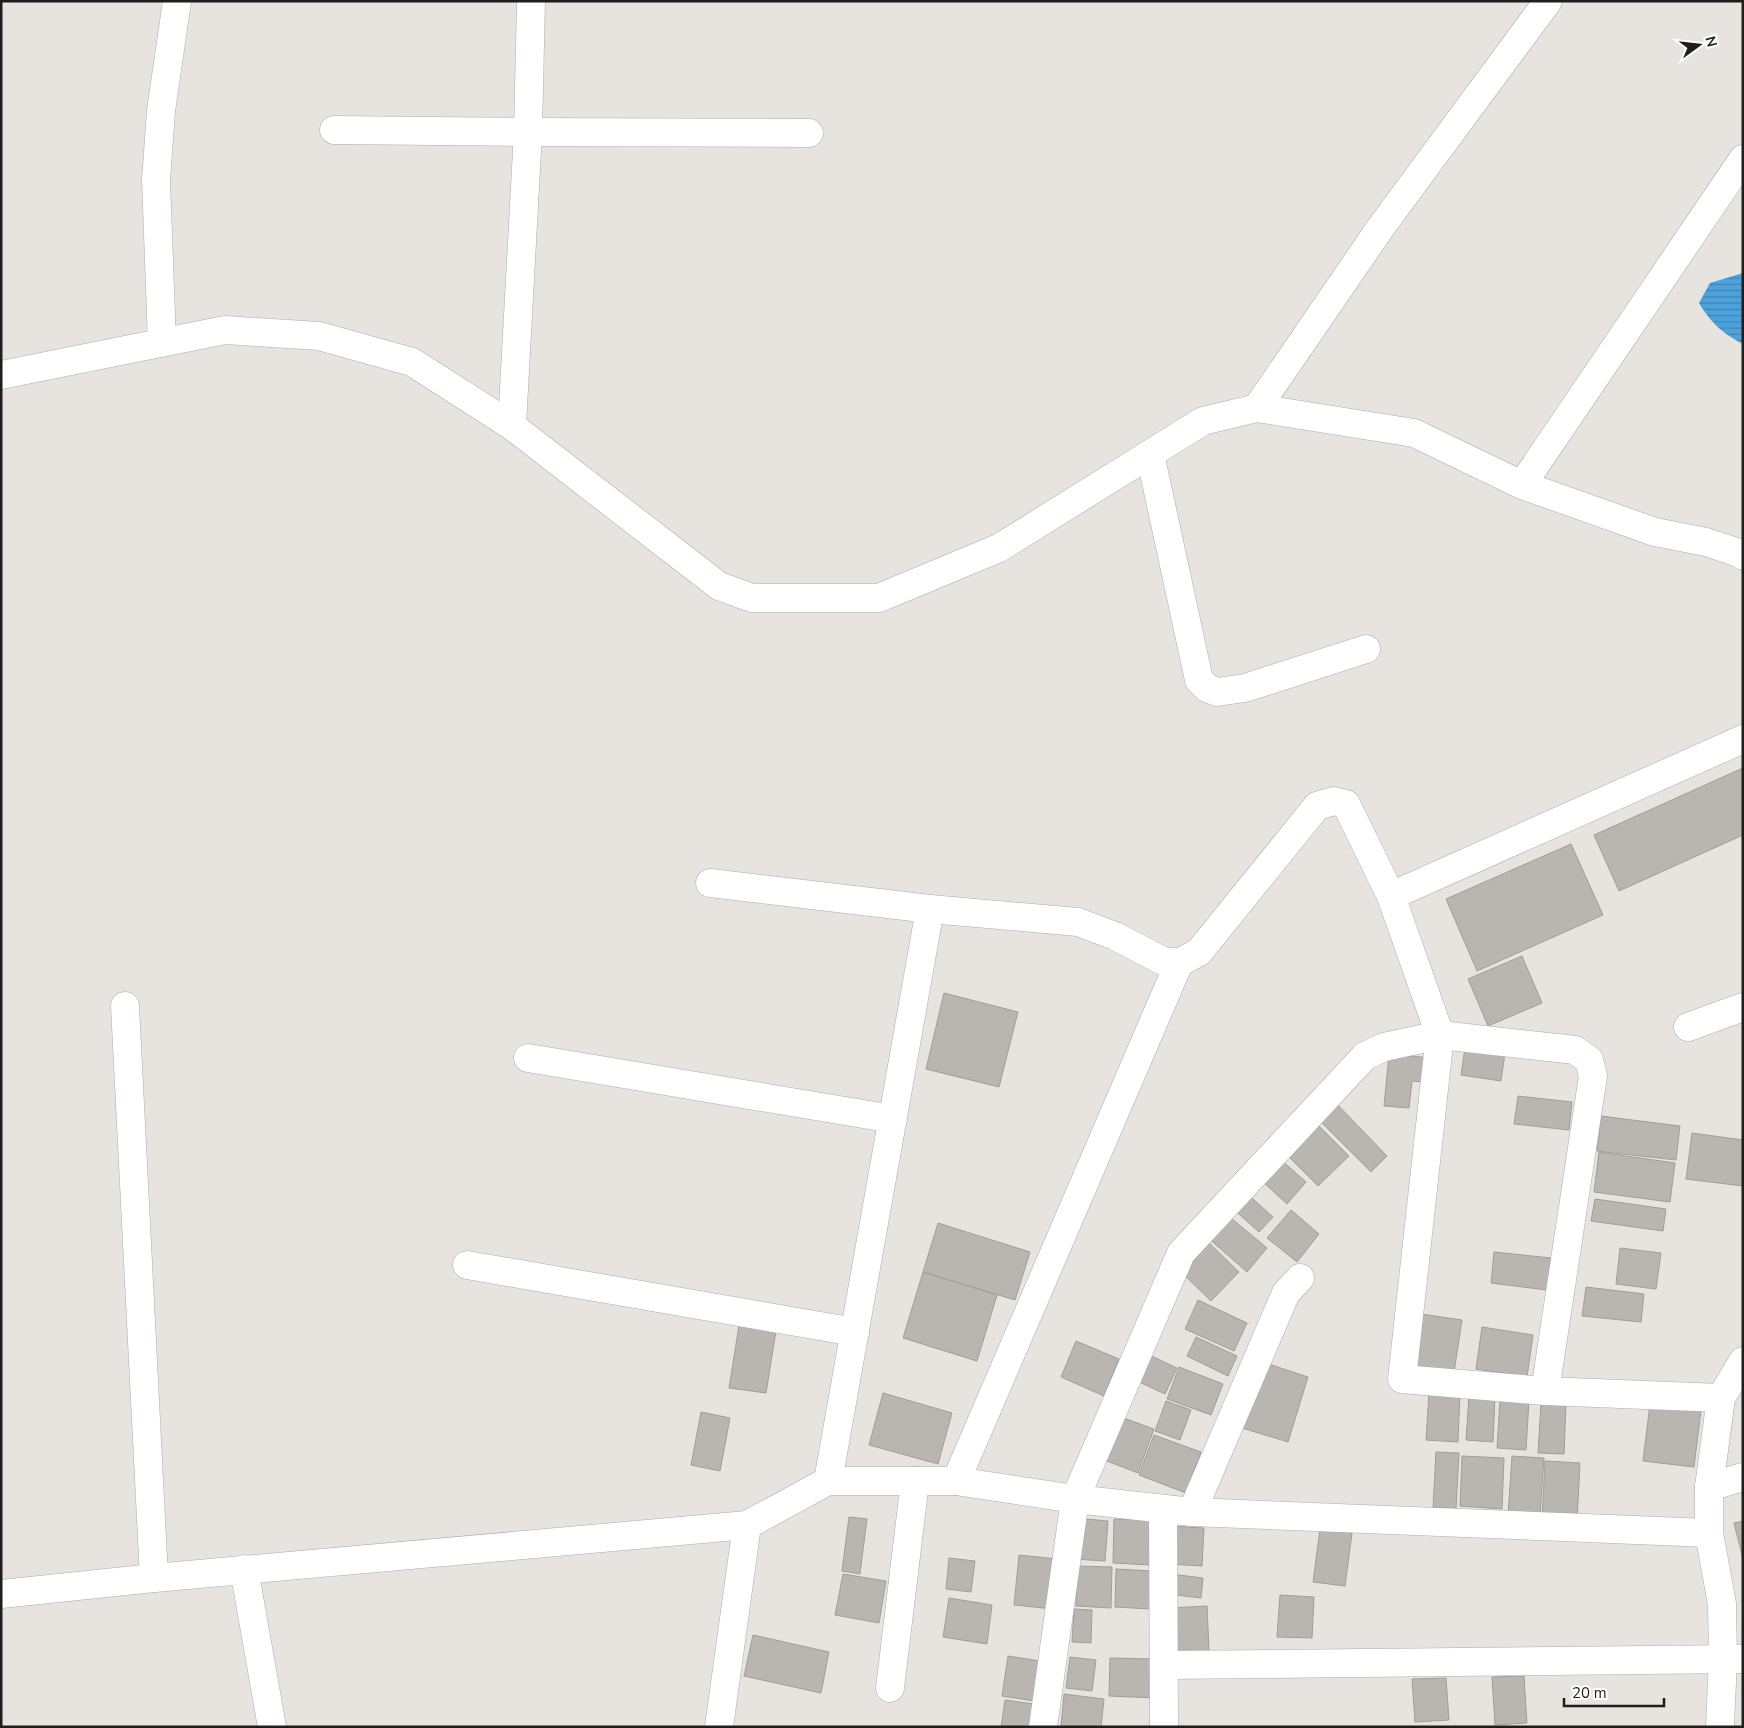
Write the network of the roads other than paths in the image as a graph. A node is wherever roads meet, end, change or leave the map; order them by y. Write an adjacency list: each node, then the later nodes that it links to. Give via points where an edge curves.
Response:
1 (177, 1): 8 (street, via 161,111 156,180)
2 (531, 1): 5 (street)
3 (1548, 1): 10 (street, via 1381,227)
4 (334, 130): 5 (street)
5 (528, 132): 6 (street); 11 (street)
6 (809, 132)
7 (1743, 159): 13 (street)
8 (162, 343): 9 (street); 11 (street, via 225,330 319,336 412,362)
9 (1, 375)
10 (1256, 408): 12 (street, via 1203,421); 13 (street, via 1414,433)
11 (512, 426): 12 (street, via 719,586 752,598 879,598 999,548)
12 (1150, 454): 15 (street, via 1199,680 1207,688 1217,692 1245,688)
13 (1522, 484): 14 (street, via 1656,532 1706,542)
14 (1743, 556)
15 (1366, 649)
16 (1743, 739): 18 (street)
17 (710, 883): 19 (street)
18 (1391, 896): 20 (street, via 1346,804 1334,800 1317,806 1199,952); 24 (street)
19 (930, 909): 20 (street, via 1078,922 1115,936 1162,962); 26 (street)
20 (1178, 963): 36 (street)
21 (125, 1006): 44 (street)
22 (1743, 1007): 23 (street)
23 (1688, 1027)
24 (1440, 1035): 31 (street, via 1575,1050 1588,1060 1594,1076); 31 (street, via 1402,1379); 38 (street, via 1384,1047 1365,1056 1180,1254)
25 (528, 1058): 26 (street)
26 (893, 1118): 29 (street)
27 (467, 1265): 29 (street)
28 (1300, 1278): 40 (street, via 1286,1293)
29 (855, 1332): 34 (street)
30 (1743, 1360): 32 (street)
31 (1545, 1391): 32 (street)
32 (1721, 1398): 37 (street)
33 (1743, 1477): 37 (street)
34 (828, 1481): 35 (street); 41 (street)
35 (915, 1481): 36 (street); 49 (street)
36 (956, 1481): 38 (street)
37 (1709, 1487): 42 (street)
38 (1075, 1499): 39 (street); 52 (street)
39 (1163, 1509): 40 (street); 48 (street)
40 (1192, 1512): 42 (street)
41 (747, 1525): 43 (street); 51 (street)
42 (1709, 1533): 46 (street)
43 (244, 1569): 44 (street); 50 (street)
44 (154, 1578): 45 (street)
45 (1, 1594)
46 (1732, 1600): 47 (street)
47 (1733, 1659): 48 (street); 54 (street)
48 (1164, 1666): 53 (street)
49 (890, 1688)
50 (272, 1727)
51 (719, 1727)
52 (1043, 1727)
53 (1164, 1727)
54 (1720, 1727)

